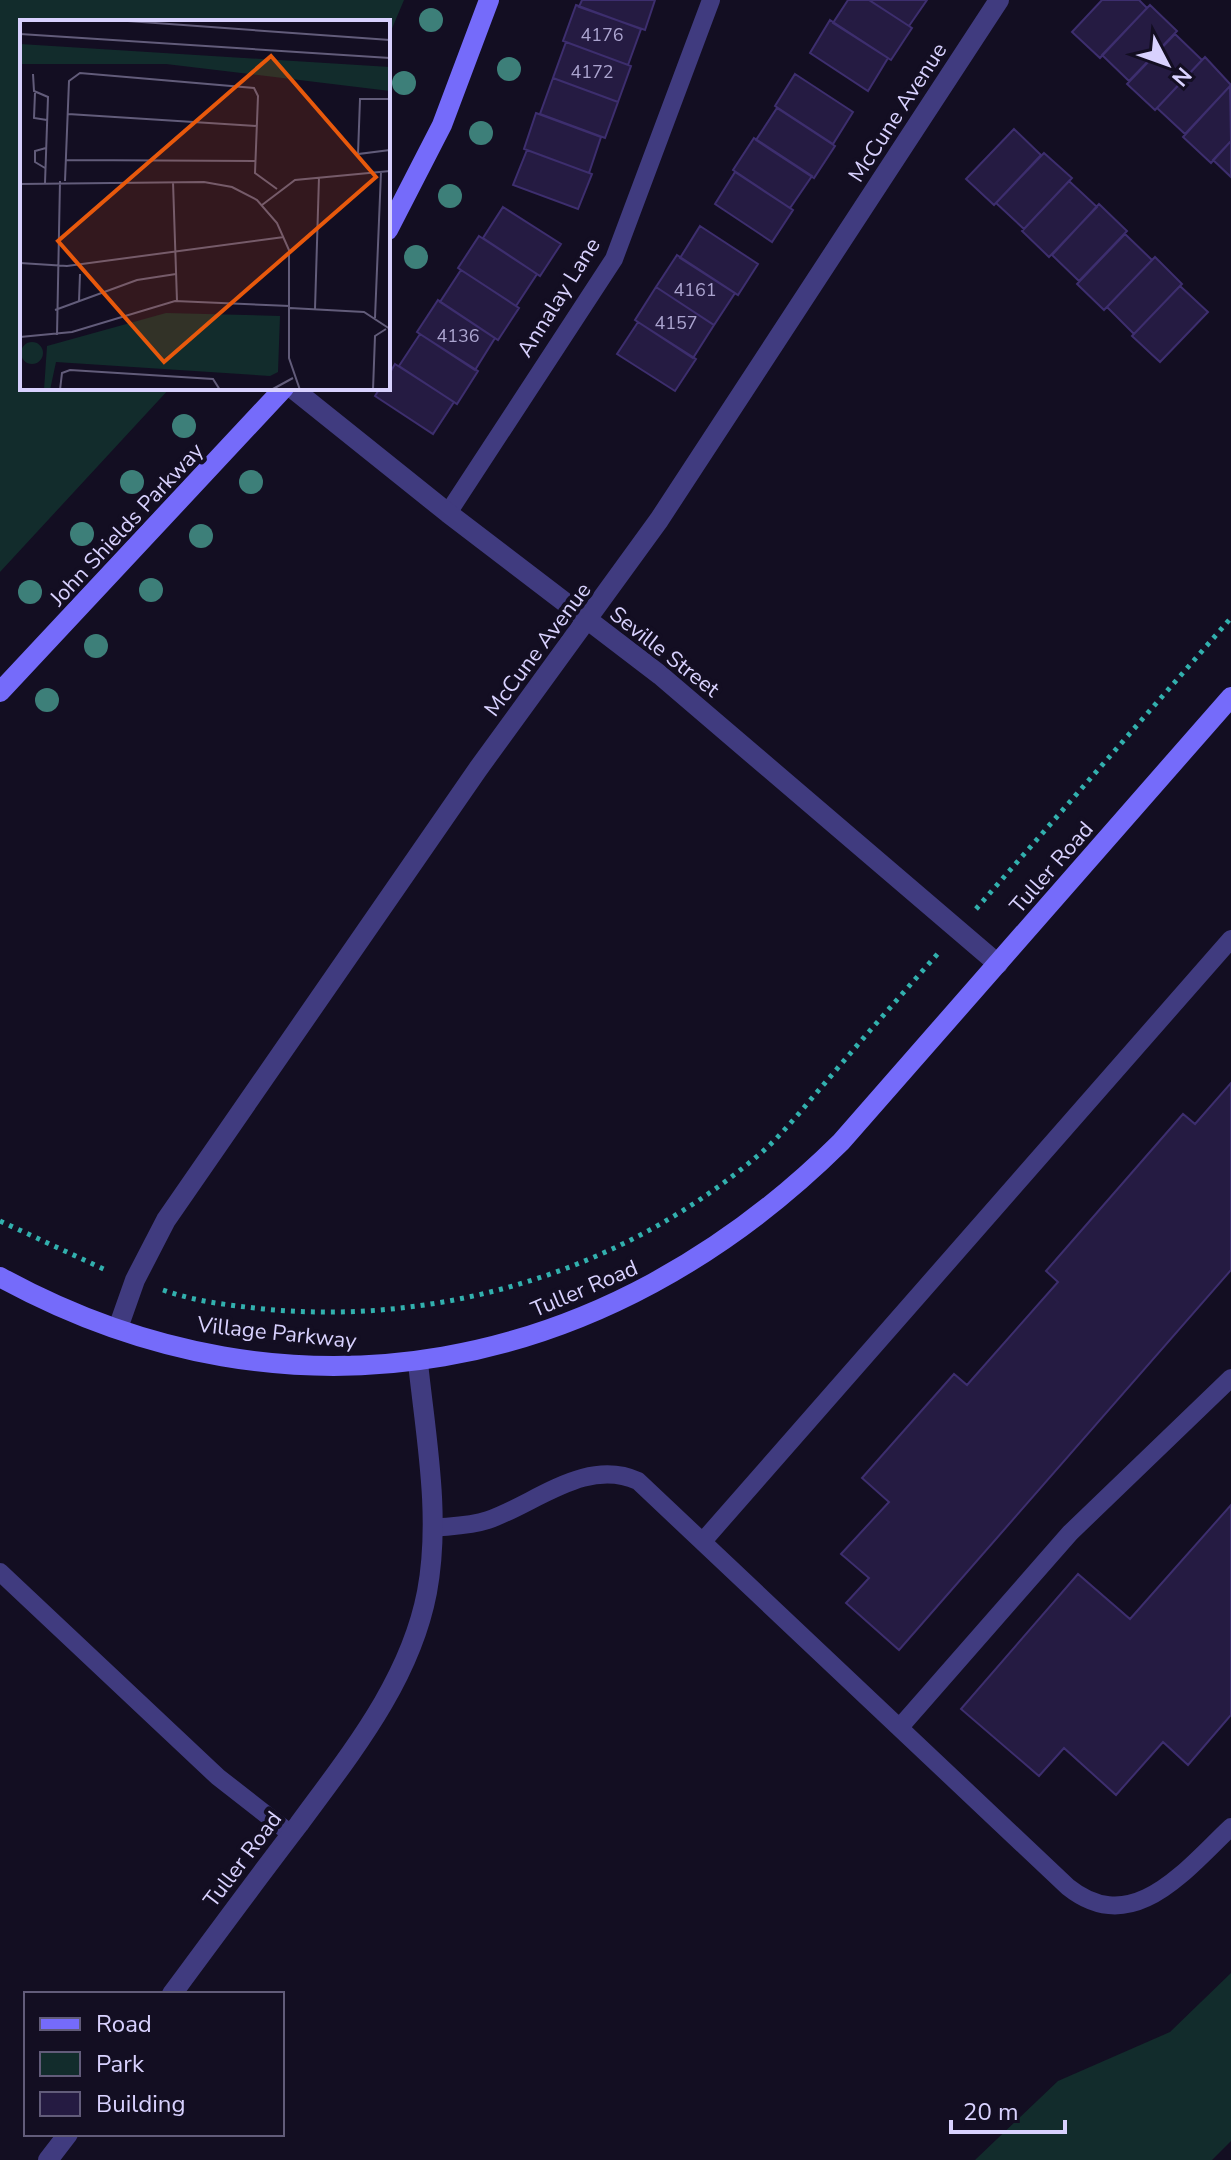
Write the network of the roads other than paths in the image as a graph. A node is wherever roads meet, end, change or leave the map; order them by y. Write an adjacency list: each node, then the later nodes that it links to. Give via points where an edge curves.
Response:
1 (489, 0): 4 (street, via 442,125)
2 (711, 0): 7 (lane, Annalay Lane, via 614,259)
3 (999, 0): 8 (street, McCune Avenue, via 659,520)
4 (390, 226)
5 (282, 390): 9 (street, John Shields Parkway)
6 (294, 390): 7 (street, Seville Street)
7 (448, 513): 8 (street, Seville Street)
8 (587, 621): 12 (street, Seville Street, via 672,684); 14 (street, McCune Avenue, via 166,1220)
9 (0, 692)
10 (1231, 697): 12 (street, Tuller Road)
11 (1231, 939): 18 (lane)
12 (998, 964): 15 (street, Tuller Road, via 841,1142 782,1199 726,1241 669,1277 585,1317 503,1345)
13 (0, 1277): 14 (street, Village Parkway)
14 (118, 1328): 15 (street, Village Parkway, via 237,1357)
15 (418, 1363): 17 (street, Tuller Road)
16 (1231, 1378): 20 (lane, via 1070,1533)
17 (433, 1528): 18 (lane, via 485,1521 560,1486 610,1473 645,1485); 22 (street, Tuller Road, via 424,1604 405,1661 372,1721)
18 (704, 1540): 20 (lane)
19 (0, 1572): 22 (lane, via 218,1777)
20 (900, 1727): 21 (lane, via 1068,1887 1099,1903 1136,1903 1158,1893)
21 (1231, 1827)
22 (291, 1834): 23 (street, Tuller Road)
23 (173, 1992)
24 (66, 2136): 25 (street)
25 (48, 2160)

